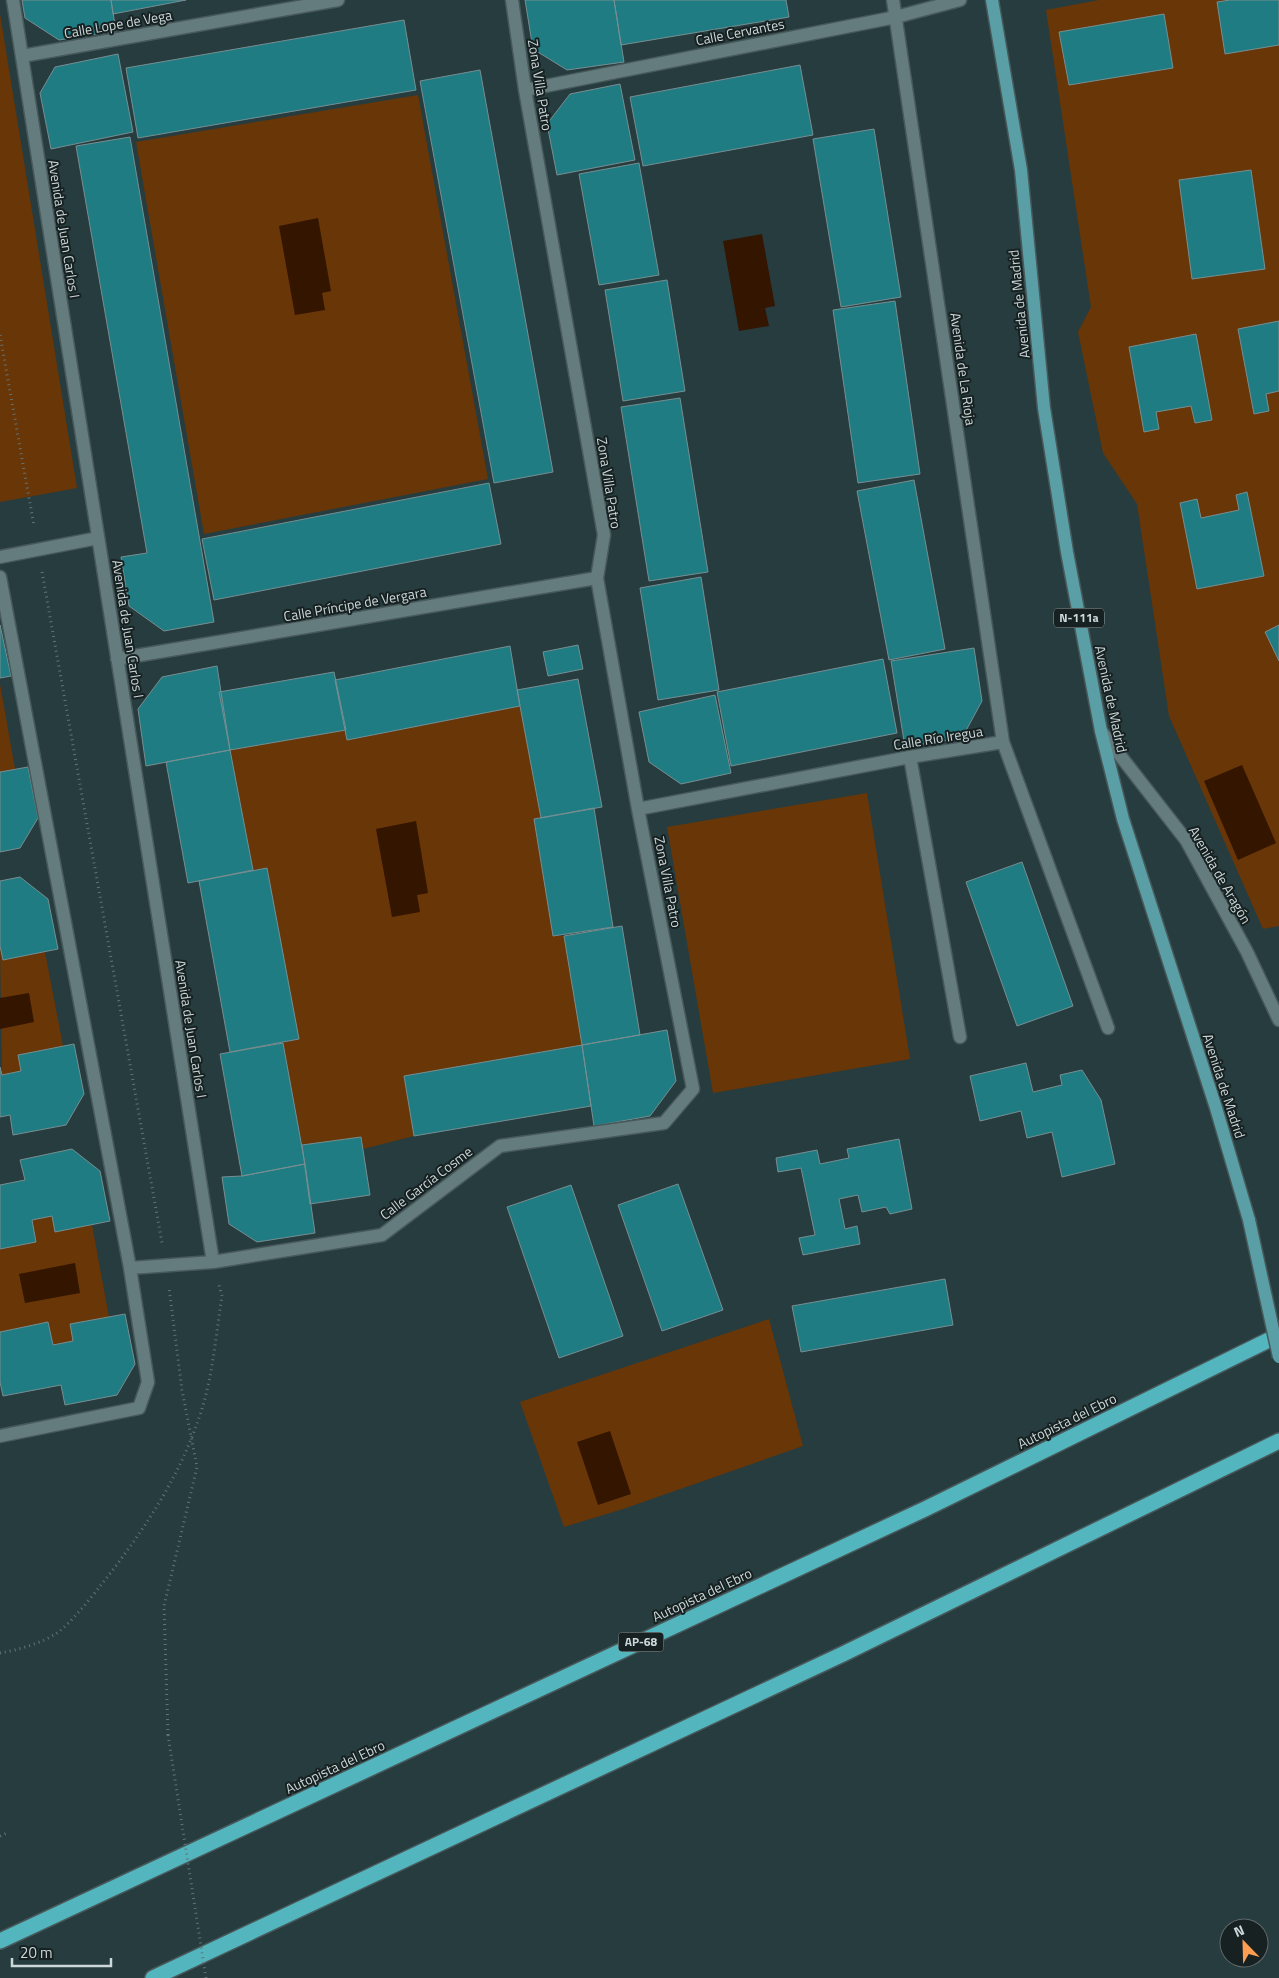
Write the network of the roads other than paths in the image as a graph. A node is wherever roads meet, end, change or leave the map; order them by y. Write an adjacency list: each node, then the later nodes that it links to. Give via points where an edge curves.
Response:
1 (13, 0): 8 (street, Avenida de Juan Carlos I)
2 (338, 0): 8 (street, Calle Lope de Vega)
3 (512, 0): 9 (street, Zona Villa Patro)
4 (893, 0): 7 (street, Avenida de La Rioja)
5 (960, 0): 7 (street, Calle Cervantes)
6 (992, 0): 15 (main road, Avenida de Madrid / N-111a, via 1021,170 1044,408 1066,552)
7 (896, 17): 9 (street, Calle Cervantes); 16 (street, Avenida de La Rioja)
8 (22, 56): 10 (street, Avenida de Juan Carlos I)
9 (525, 90): 13 (street, Zona Villa Patro, via 604,535)
10 (98, 538): 11 (street); 14 (street, Avenida de Juan Carlos I)
11 (0, 557)
12 (0, 577): 24 (street)
13 (597, 578): 14 (street, Calle Príncipe de Vergara); 18 (street, Zona Villa Patro)
14 (117, 659): 23 (street, Avenida de Juan Carlos I)
15 (1102, 731): 19 (street, Avenida de Aragón, via 1186,840 1247,952); 26 (main road, Avenida de Madrid / N-111a, bridge, via 1123,819 1216,1108 1248,1220)
16 (1003, 742): 17 (street, Calle Río Iregua); 20 (street, Calle Río Iregua)
17 (910, 757): 18 (street, Calle Río Iregua); 21 (street)
18 (638, 809): 22 (street, Zona Villa Patro)
19 (1279, 1020)
20 (1108, 1028)
21 (960, 1036)
22 (693, 1088): 23 (street, Calle García Cosme, via 664,1122 500,1146 382,1235)
23 (213, 1262): 24 (street, Calle García Cosme)
24 (130, 1268): 27 (street, via 148,1382 139,1408)
25 (1279, 1335): 29 (highway, Autopista del Ebro / AP-68, via 925,1509)
26 (1279, 1358)
27 (0, 1436)
28 (1279, 1441): 32 (highway, via 825,1663)
29 (17, 1933): 30 (highway); 31 (highway, Autopista del Ebro / AP-68)
30 (0, 1937)
31 (0, 1941)
32 (153, 1978)

